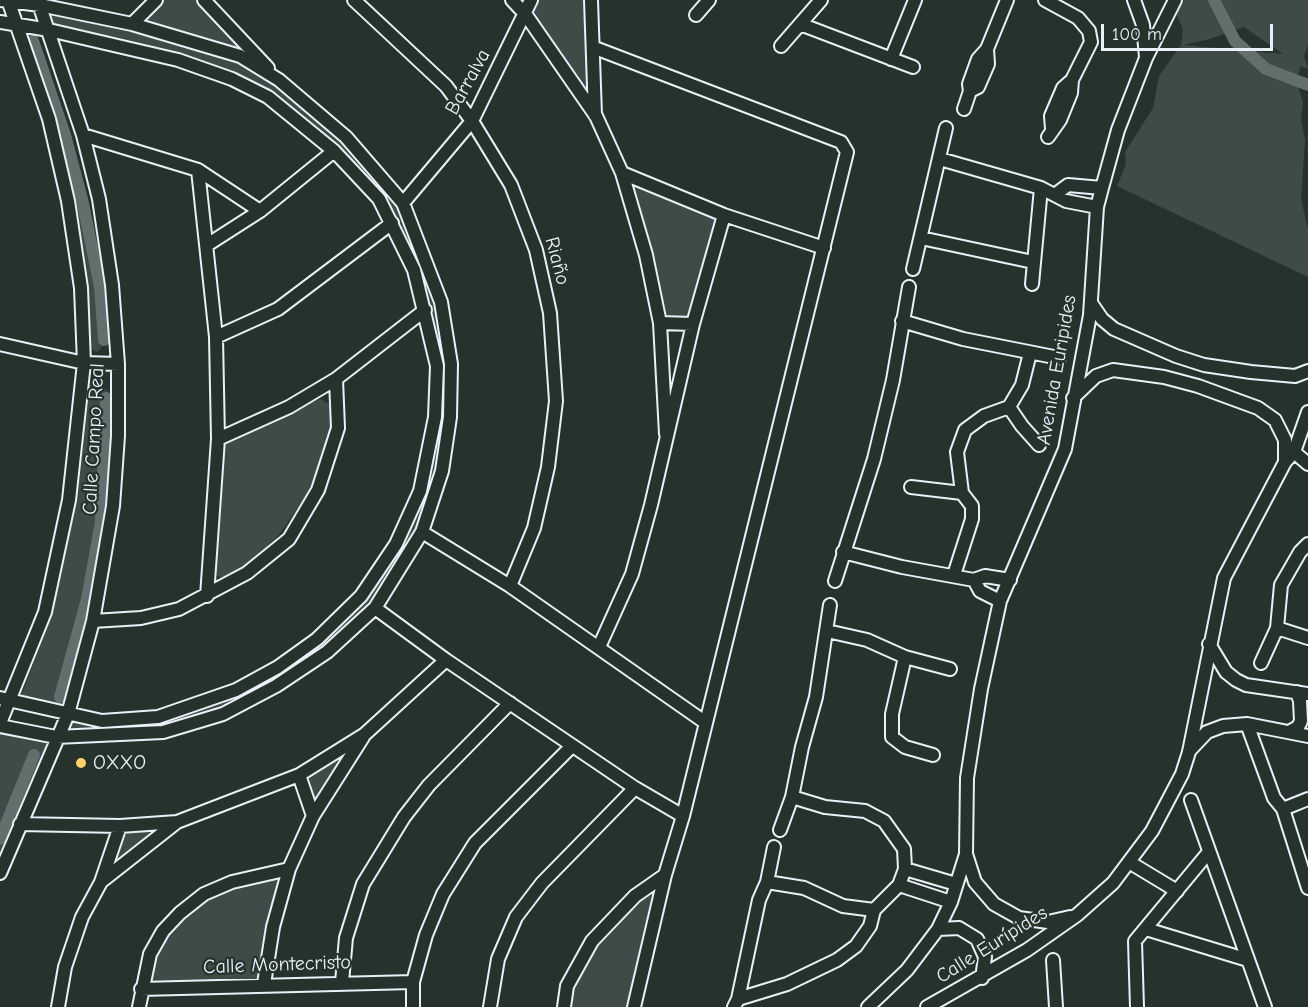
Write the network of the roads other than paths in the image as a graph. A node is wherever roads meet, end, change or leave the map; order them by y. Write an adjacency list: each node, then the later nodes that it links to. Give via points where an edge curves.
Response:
1 (0, 0): 2 (street)
2 (8, 0): 16 (street); 20 (street, Calle Campo Real)
3 (156, 0): 21 (street)
4 (204, 0): 29 (street)
5 (354, 0): 33 (street, Riaño, via 446,86)
6 (512, 0): 17 (street)
7 (531, 0): 17 (street, Barralva)
8 (591, 0): 25 (street)
9 (709, 0): 18 (street)
10 (821, 0): 22 (street)
11 (915, 0): 27 (street)
12 (1007, 0): 31 (street, via 987,50 978,59)
13 (1045, 0): 35 (street, via 1078,18 1089,31 1091,42 1072,80 1060,120)
14 (1134, 0): 26 (street, via 1143,25)
15 (1175, 0): 26 (street, Avenida Euripides)
16 (39, 3): 21 (street); 23 (street, Calle Campo Real)
17 (526, 15): 32 (street); 33 (street, Barralva)
18 (696, 15)
19 (0, 22): 20 (street)
20 (17, 23): 23 (street); 65 (street, Calle Campo Real, via 49,119 69,201 81,288)
21 (132, 24): 29 (street, via 240,56)
22 (800, 24): 24 (street); 27 (street)
23 (50, 30): 30 (street, via 178,60); 36 (street, Calle Campo Real)
24 (781, 46)
25 (595, 48): 32 (street); 51 (street, via 846,146)
26 (1146, 58): 42 (street, Avenida Euripides, via 1118,130)
27 (891, 59): 28 (street)
28 (913, 67)
29 (279, 80): 30 (street); 44 (street, via 346,137)
30 (268, 97): 37 (street)
31 (964, 109)
32 (596, 116): 40 (street)
33 (472, 121): 44 (street, Barralva); 88 (street, Riaño, via 511,185 536,250 550,313 556,401 548,467 534,528)
34 (946, 128): 38 (street)
35 (1050, 133)
36 (83, 135): 39 (street); 66 (street, Calle Campo Real, via 99,200 112,285)
37 (334, 151): 46 (street); 48 (street, via 379,200)
38 (940, 159): 41 (street); 49 (street)
39 (198, 170): 46 (street); 50 (street)
40 (622, 173): 47 (street); 59 (street, via 646,255)
41 (1041, 188): 43 (street); 52 (street)
42 (1102, 188): 43 (street, via 1068,185); 45 (street, Avenida Euripides)
43 (1056, 194): 45 (street, via 1066,201)
44 (403, 203): 81 (street, via 441,302 451,364 450,417 442,471)
45 (1097, 207): 56 (street, Avenida Euripides)
46 (260, 211): 50 (street)
47 (724, 215): 51 (street); 60 (street)
48 (392, 223): 57 (street, via 414,270); 61 (street, via 278,309)
49 (921, 238): 52 (street); 53 (street)
50 (207, 245): 61 (street)
51 (824, 248): 107 (street)
52 (1033, 262): 54 (street)
53 (913, 270)
54 (1032, 284)
55 (909, 287): 58 (street)
56 (1091, 303): 67 (street, via 1114,329 1204,365 1295,376); 69 (street, Avenida Euripides)
57 (424, 310): 68 (street); 106 (street, via 436,366 435,417 420,491 396,544 362,596 278,667 226,694 158,717 102,721)
58 (902, 321): 63 (street); 83 (street, via 874,459)
59 (660, 323): 60 (street); 72 (street)
60 (693, 324): 72 (street)
61 (216, 337): 73 (street)
62 (0, 344): 65 (street)
63 (1030, 353): 64 (street); 70 (street, via 1022,385)
64 (1059, 358)
65 (84, 363): 66 (street); 104 (street, Calle Campo Real, via 69,500 45,612)
66 (118, 364): 93 (street, Calle Campo Real, via 113,506)
67 (1308, 371)
68 (336, 379): 73 (street, via 289,407); 89 (street, via 338,428 318,490 289,539 246,573)
69 (1073, 398): 77 (street, via 1096,376 1113,370 1198,386 1258,408 1275,420 1285,441); 86 (street, Avenida Euripides, via 1065,449)
70 (1009, 407): 75 (street); 80 (street, via 984,416 965,430 957,452)
71 (1308, 412): 74 (street, Calle Eurípides)
72 (666, 434): 98 (street, via 632,574)
73 (218, 439): 89 (street)
74 (1304, 441): 76 (street, Calle Eurípides)
75 (1039, 445)
76 (1294, 452): 77 (street, Calle Eurípides); 78 (street)
77 (1285, 462): 97 (street, Calle Eurípides, via 1224,578)
78 (1308, 464)
79 (911, 488): 80 (street)
80 (962, 493): 84 (street, via 972,506 972,519)
81 (422, 532): 88 (street); 92 (street)
82 (1308, 544): 94 (street, via 1281,585)
83 (843, 552): 84 (street); 87 (street)
84 (954, 575): 85 (street)
85 (974, 580): 86 (street, via 985,576); 90 (street, via 980,591)
86 (1010, 580): 90 (street, Avenida Euripides)
87 (835, 581)
88 (510, 586): 98 (street)
89 (207, 596): 93 (street, via 179,609 141,618)
90 (1000, 601): 131 (street, Avenida Euripides, via 966,778)
91 (830, 605): 95 (street)
92 (375, 608): 100 (street); 113 (street, via 327,652 276,686 223,714 163,732)
93 (93, 621): 106 (street, Calle Campo Real)
94 (1277, 628): 96 (street); 101 (street)
95 (827, 632): 99 (street, via 867,640); 119 (street)
96 (1308, 638)
97 (1209, 644): 103 (street, via 1226,672 1236,680); 115 (street, Calle Eurípides)
98 (600, 647): 107 (street)
99 (905, 657): 102 (street); 116 (street, via 892,714 892,737 905,747)
100 (446, 660): 105 (street); 111 (street)
101 (1262, 663)
102 (950, 669)
103 (1302, 693): 110 (street, via 1301,721)
104 (5, 699): 106 (street); 109 (street, Calle Campo Real)
105 (510, 703): 114 (street); 152 (street, via 429,785 404,817 363,884 346,938)
106 (68, 714): 113 (street, Calle Campo Real)
107 (706, 723): 124 (street)
108 (1247, 724): 110 (street); 115 (street, via 1207,732); 122 (street, via 1274,798)
109 (0, 725): 113 (street)
110 (1289, 732): 112 (street)
111 (365, 734): 117 (street); 123 (street)
112 (1308, 736)
113 (57, 737): 126 (street, Calle Campo Real)
114 (573, 746): 118 (street); 151 (street, via 476,843 443,894)
115 (1189, 752): 132 (street, Calle Eurípides, via 1152,831)
116 (933, 755)
117 (298, 776): 123 (street); 125 (street)
118 (635, 788): 124 (street); 161 (street, via 542,883 516,917 498,959)
119 (792, 797): 128 (street); 133 (street, via 825,807 865,811 884,821 904,849)
120 (1308, 799): 122 (street)
121 (1191, 800): 130 (street)
122 (1283, 809): 137 (street)
123 (314, 816): 134 (street)
124 (683, 816): 136 (street)
125 (177, 822): 127 (street); 138 (street)
126 (20, 824): 127 (street); 135 (street, Calle Campo Real)
127 (120, 826): 138 (street)
128 (780, 830)
129 (774, 847): 139 (street)
130 (1208, 853): 142 (street); 149 (street)
131 (966, 854): 140 (street, Calle Eurípides); 145 (street, via 975,882 994,904 1019,918 1048,922)
132 (1129, 862): 142 (street); 145 (street, Calle Eurípides, via 1113,883)
133 (904, 868): 140 (street); 141 (street)
134 (289, 869): 153 (street, via 273,927); 154 (street, via 232,882 204,894 180,913 163,930 150,954)
135 (0, 873)
136 (665, 875): 162 (street, via 635,896 592,941 567,986); 163 (street)
137 (1307, 880)
138 (101, 882): 158 (street, via 82,917 65,967)
139 (766, 882): 144 (street, via 804,888 843,906); 155 (street)
140 (956, 884): 143 (street, Calle Eurípides)
141 (899, 885): 143 (street); 144 (street)
142 (1177, 891): 147 (street)
143 (951, 902): 146 (street, Calle Eurípides)
144 (874, 910): 155 (street, via 870,926 856,946 837,960)
145 (1077, 915): 150 (street, Calle Eurípides)
146 (938, 929): 150 (street, via 959,928 977,939 985,957); 164 (street, Calle Eurípides, via 907,970)
147 (1146, 929): 149 (street); 157 (street, via 1135,941)
148 (1053, 960): 156 (street)
149 (1248, 960): 166 (street)
150 (982, 978): 165 (street, Calle Eurípides)
151 (413, 981): 152 (street, Calle Montecristo); 160 (street)
152 (342, 982): 153 (street, Calle Montecristo)
153 (264, 984): 154 (street, Calle Montecristo)
154 (141, 989): 159 (street)
155 (736, 1003)
156 (1054, 1006)
157 (1140, 1006)
158 (58, 1007)
159 (139, 1007)
160 (413, 1007)
161 (490, 1007)
162 (564, 1007)
163 (634, 1007)
164 (868, 1007)
165 (927, 1007)
166 (1265, 1007)

